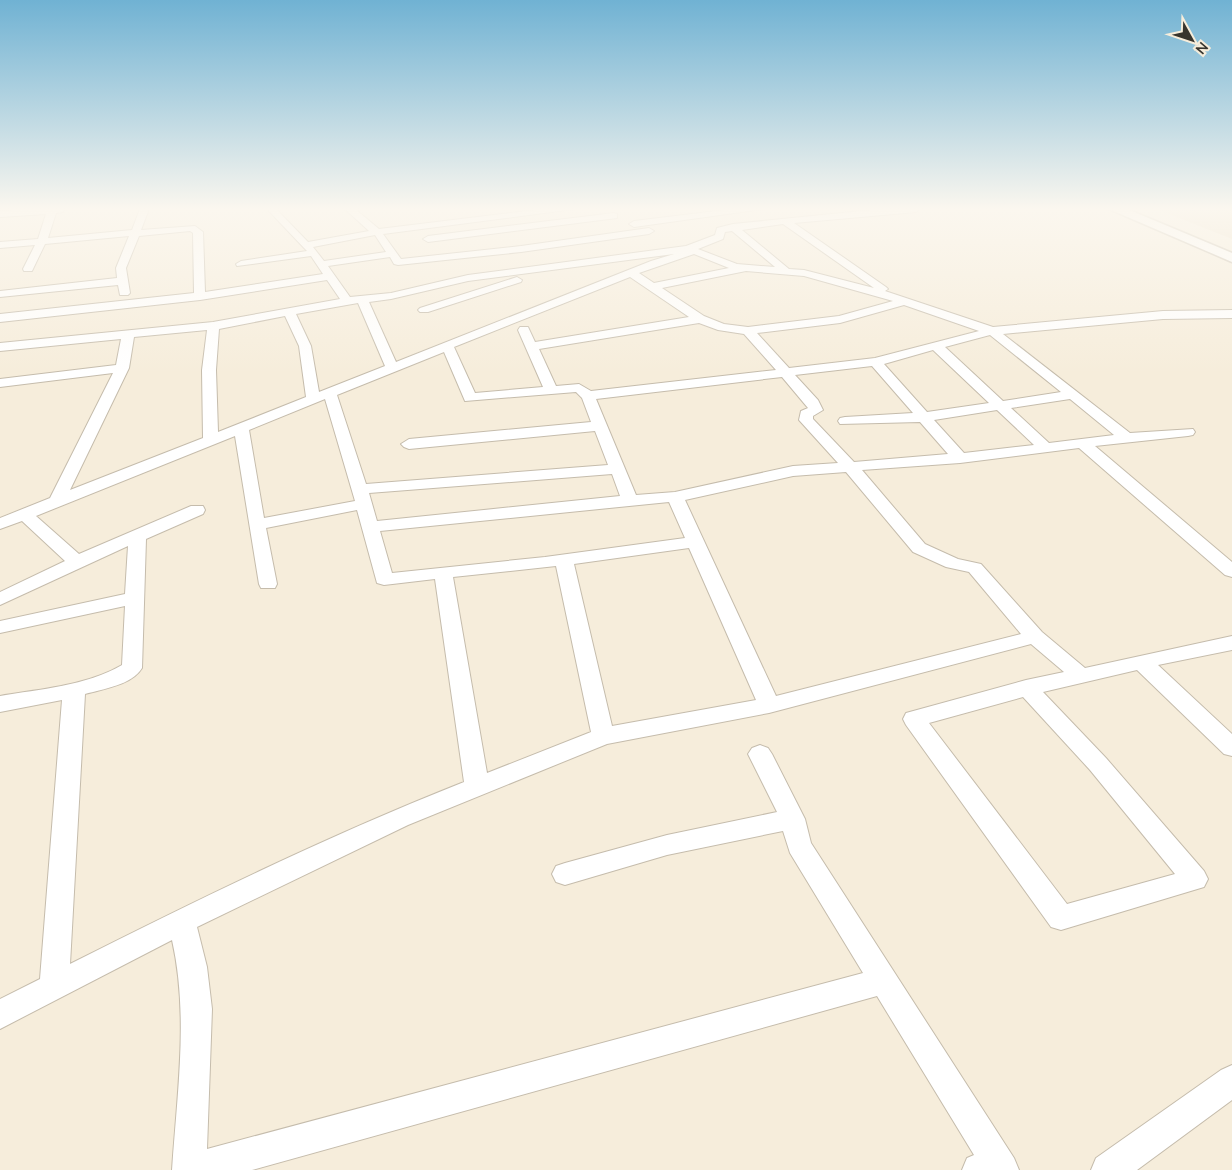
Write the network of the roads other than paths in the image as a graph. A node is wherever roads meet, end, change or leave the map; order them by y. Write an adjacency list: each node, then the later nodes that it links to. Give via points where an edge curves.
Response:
1 (31, 264): 12 (street)
2 (123, 264): 16 (street)
3 (199, 264): 19 (street)
4 (322, 264): 15 (street)
5 (574, 264): 10 (street)
6 (656, 264): 14 (street)
7 (726, 264): 11 (street)
8 (778, 264): 13 (street)
9 (847, 264): 21 (street)
10 (553, 266): 20 (street, via 468,278 391,296); 24 (street)
11 (746, 268): 13 (street); 17 (street)
12 (28, 269)
13 (788, 272): 21 (street, via 804,273)
14 (631, 273): 17 (street); 34 (street)
15 (330, 276): 19 (street); 22 (street)
16 (123, 280): 18 (street); 23 (street)
17 (652, 287): 28 (street)
18 (0, 294)
19 (200, 297): 23 (street)
20 (362, 299): 22 (street); 40 (street)
21 (899, 299): 31 (street, via 840,319); 32 (street)
22 (348, 301): 25 (street)
23 (126, 305): 27 (street)
24 (424, 310)
25 (289, 312): 29 (street); 47 (street, via 305,346)
26 (1232, 314): 32 (street, via 1162,315)
27 (0, 318)
28 (700, 319): 31 (street); 35 (street)
29 (213, 326): 33 (street); 55 (street, via 209,370)
30 (524, 330): 35 (street)
31 (748, 331): 41 (street)
32 (992, 331): 36 (street); 45 (street)
33 (128, 334): 37 (street); 39 (street)
34 (447, 345): 40 (street); 43 (street, via 470,398)
35 (531, 346): 43 (street)
36 (936, 346): 38 (street); 48 (street)
37 (0, 347)
38 (875, 362): 41 (street); 49 (street)
39 (122, 368): 42 (street); 65 (street)
40 (392, 368): 44 (street)
41 (785, 372): 46 (street); 60 (street, via 813,403 816,410 806,414 806,420)
42 (2, 386)
43 (551, 390): 46 (street, via 579,388)
44 (330, 394): 47 (street); 62 (street)
45 (1072, 395): 48 (street); 54 (street)
46 (588, 396): 51 (street)
47 (313, 400): 52 (street)
48 (1000, 406): 49 (street); 58 (street)
49 (924, 417): 50 (street); 59 (street)
50 (845, 421)
51 (600, 426): 57 (street); 61 (street)
52 (241, 429): 55 (street); 69 (street)
53 (1188, 432): 54 (street)
54 (1127, 438): 56 (street)
55 (211, 441): 65 (street)
56 (1082, 443): 58 (street); 75 (street)
57 (409, 444)
58 (1046, 448): 59 (street)
59 (960, 458): 60 (street)
60 (850, 466): 63 (street, via 793,470); 81 (street, via 918,548 952,563 975,568)
61 (617, 469): 62 (street); 64 (street)
62 (361, 496): 69 (street); 70 (street)
63 (675, 497): 64 (street); 72 (street)
64 (630, 500): 70 (street)
65 (57, 501): 67 (street)
66 (197, 510): 71 (street)
67 (24, 514): 68 (street); 74 (street)
68 (0, 524)
69 (256, 525): 77 (street)
70 (370, 527): 76 (street, via 384,579)
71 (137, 537): 74 (street); 78 (street)
72 (696, 542): 73 (street); 88 (street)
73 (564, 559): 76 (street); 89 (street)
74 (77, 562): 79 (street)
75 (1232, 571)
76 (443, 573): 92 (street)
77 (268, 584)
78 (135, 598): 80 (street); 86 (street, via 132,668 117,677)
79 (0, 599)
80 (0, 627)
81 (1034, 637): 84 (street); 88 (street)
82 (1232, 643): 83 (street)
83 (1141, 660): 84 (street); 90 (street)
84 (1080, 674): 85 (street)
85 (1026, 687): 85 (street, via 914,719 1061,918 1195,879 1098,764)
86 (74, 690): 87 (street); 97 (street)
87 (0, 704)
88 (769, 705): 89 (street)
89 (603, 736): 92 (street)
90 (1232, 748)
91 (760, 754): 93 (street)
92 (477, 786): 95 (street, via 399,818)
93 (793, 819): 94 (street, via 667,845); 96 (street, via 799,846)
94 (564, 874)
95 (182, 920): 97 (street); 101 (street, via 193,966 197,1009)
96 (883, 981): 100 (street); 101 (street)
97 (54, 987): 98 (street)
98 (0, 1014)
99 (1232, 1081): 102 (street)
100 (993, 1168)
101 (190, 1170)
102 (1108, 1170)

